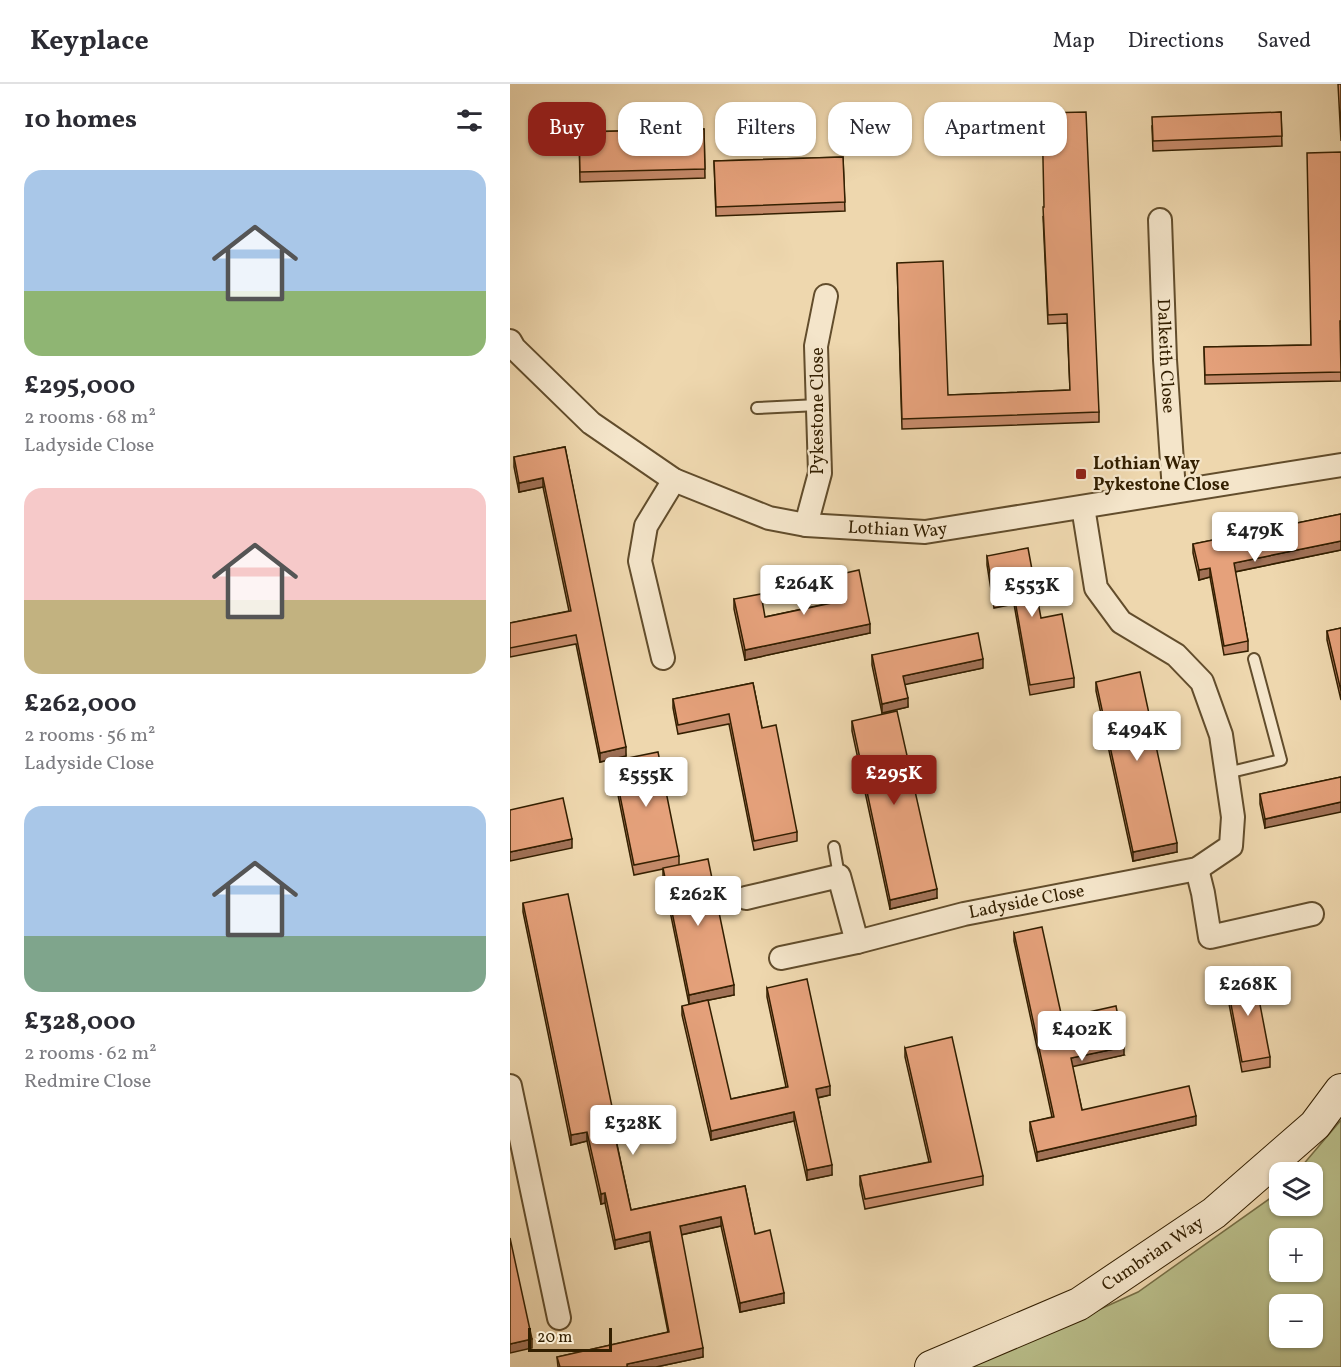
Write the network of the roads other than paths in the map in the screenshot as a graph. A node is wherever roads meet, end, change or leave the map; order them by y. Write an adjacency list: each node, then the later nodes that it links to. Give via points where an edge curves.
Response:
1 (1161, 220): 8 (street, Dalkeith Close)
2 (826, 296): 4 (street, Pykestone Close, via 816,346)
3 (511, 347): 7 (street, Lothian Way, via 591,423)
4 (818, 405): 5 (lane); 10 (street, Pykestone Close, via 820,473)
5 (757, 408)
6 (1341, 465): 8 (street, Lothian Way)
7 (674, 480): 10 (street, Lothian Way, via 769,518); 11 (street, via 646,526 640,561)
8 (1174, 491): 9 (street, Lothian Way)
9 (1083, 507): 10 (street, Lothian Way, via 924,532); 13 (street, Ladyside Close, via 1096,588 1121,622 1176,655 1202,682 1221,735)
10 (806, 525)
11 (663, 658)
12 (1254, 659): 13 (lane, via 1281,760)
13 (1227, 773): 15 (street, Ladyside Close, via 1233,817 1231,846)
14 (834, 848): 16 (lane)
15 (1197, 869): 18 (street, via 1210,937); 19 (street, Ladyside Close, via 964,914)
16 (839, 876): 17 (street); 19 (street)
17 (746, 898)
18 (1312, 914)
19 (857, 942): 20 (street, Ladyside Close)
20 (782, 958)
21 (510, 1086): 23 (street)
22 (1341, 1089): 24 (street, Cumbrian Way, via 1315,1125 1214,1213 1079,1304)
23 (559, 1318)
24 (931, 1367)

